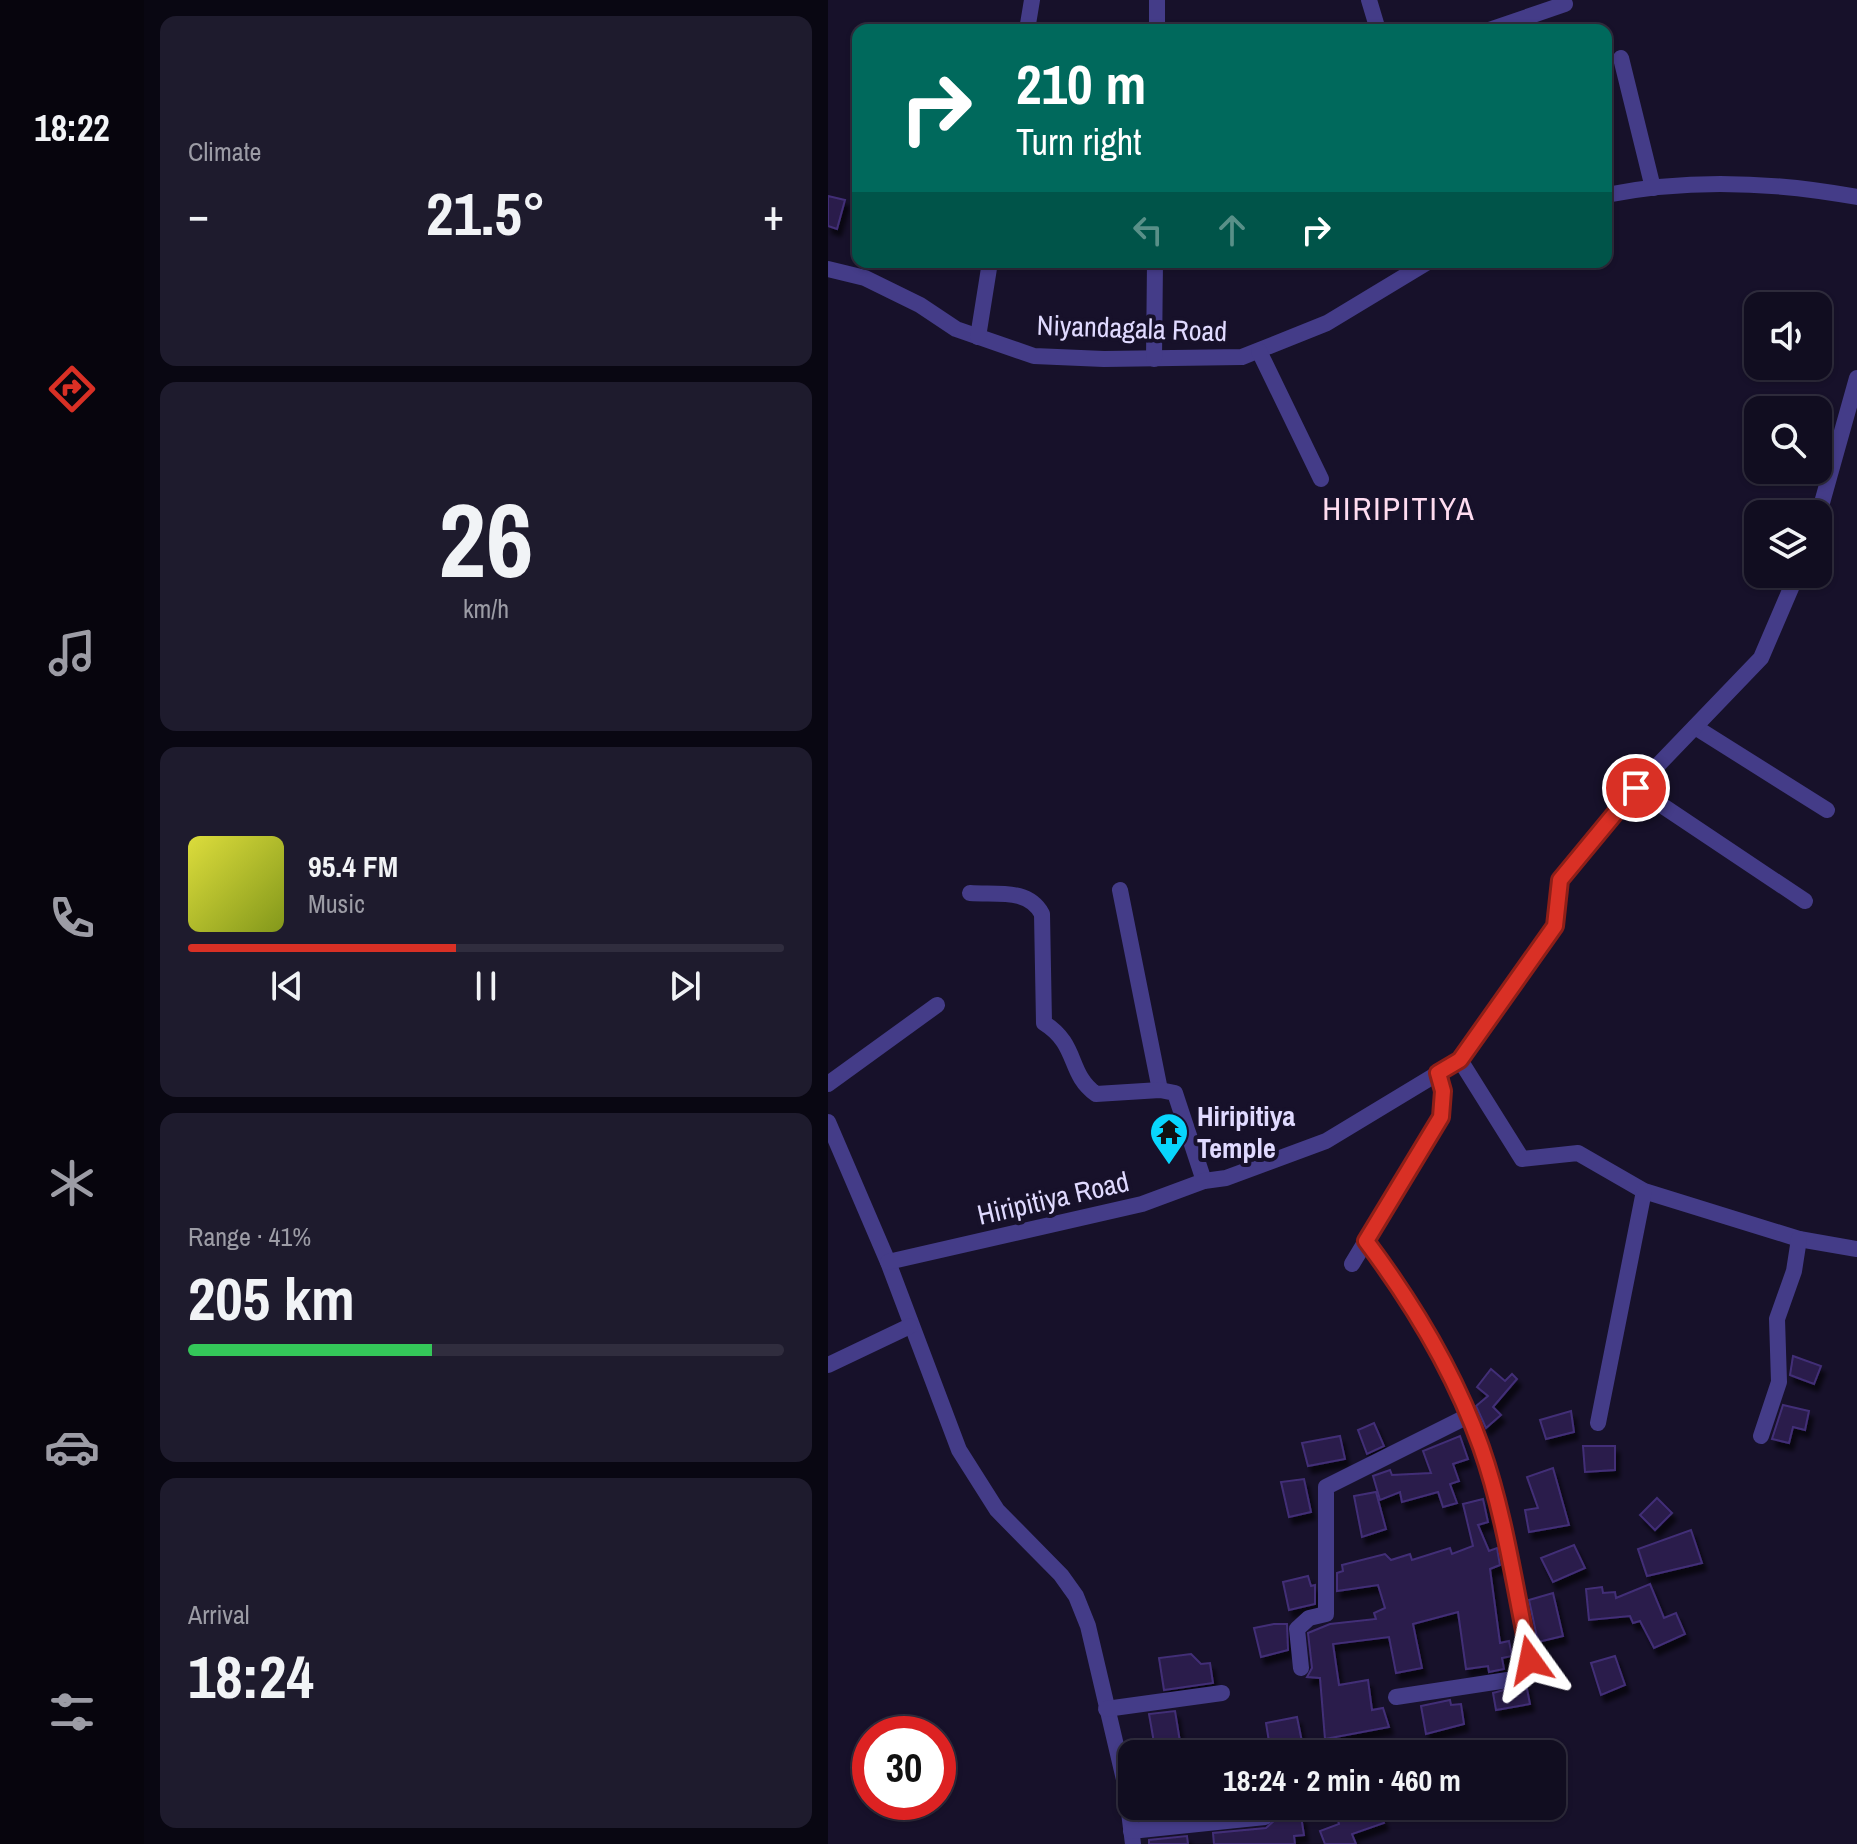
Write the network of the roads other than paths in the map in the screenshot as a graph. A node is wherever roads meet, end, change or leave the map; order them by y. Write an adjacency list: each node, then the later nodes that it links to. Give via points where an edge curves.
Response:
1 (1032, 0): 5 (street)
2 (1157, 0): 6 (street)
3 (1369, 0): 7 (street)
4 (1565, 4): 8 (street)
5 (1028, 24)
6 (1157, 24)
7 (1376, 24)
8 (1507, 24)
9 (1621, 58): 10 (street)
10 (1653, 188): 11 (street); 12 (street, via 1705,183)
11 (1612, 194)
12 (1857, 197)
13 (989, 268): 17 (street)
14 (1155, 268): 19 (street)
15 (1418, 268): 18 (street, Niyandagala Road, via 1327,323)
16 (828, 269): 17 (street, Niyandagala Road, via 889,288)
17 (978, 337): 19 (street, Niyandagala Road, via 1034,356)
18 (1259, 351): 19 (street, Niyandagala Road, via 1242,357); 21 (street)
19 (1154, 359)
20 (1856, 388): 22 (street)
21 (1321, 479)
22 (1823, 500)
23 (1791, 588): 24 (street, Hiripitiya Road, via 1761,658)
24 (1695, 727): 25 (street, Hiripitiya Road); 26 (street)
25 (1636, 788): 29 (street); 31 (street, Hiripitiya Road, via 1560,880 1555,926)
26 (1827, 810)
27 (1120, 890): 34 (street)
28 (970, 893): 34 (street, via 1027,896 1036,903 1042,914 1044,1023 1062,1035 1084,1086 1096,1094)
29 (1805, 901)
30 (937, 1005): 33 (street)
31 (1460, 1060): 32 (street, Hiripitiya Road); 37 (street, via 1522,1159 1578,1153)
32 (1438, 1073): 36 (street, Hiripitiya Road, via 1326,1141 1226,1178); 39 (street, via 1441,1117)
33 (828, 1084)
34 (1160, 1090): 36 (street, via 1175,1093)
35 (828, 1122): 41 (street)
36 (1204, 1181): 41 (street, Hiripitiya Road, via 1142,1204)
37 (1644, 1191): 38 (street); 46 (street)
38 (1799, 1239): 40 (street); 47 (street, via 1777,1319 1779,1382)
39 (1366, 1241): 42 (street); 45 (street, via 1440,1352)
40 (1857, 1249)
41 (888, 1262): 43 (street)
42 (1352, 1264)
43 (910, 1326): 44 (street); 51 (street, via 959,1450 997,1510 1076,1596)
44 (828, 1365)
45 (1468, 1416): 48 (street, via 1326,1487 1326,1614 1309,1618 1297,1629); 50 (street, via 1482,1448 1503,1535 1528,1670 1514,1679)
46 (1598, 1423)
47 (1761, 1436)
48 (1301, 1668)
49 (1222, 1693): 51 (street)
50 (1396, 1697)
51 (1106, 1709): 53 (street)
52 (1246, 1820): 53 (street)
53 (1132, 1838)

